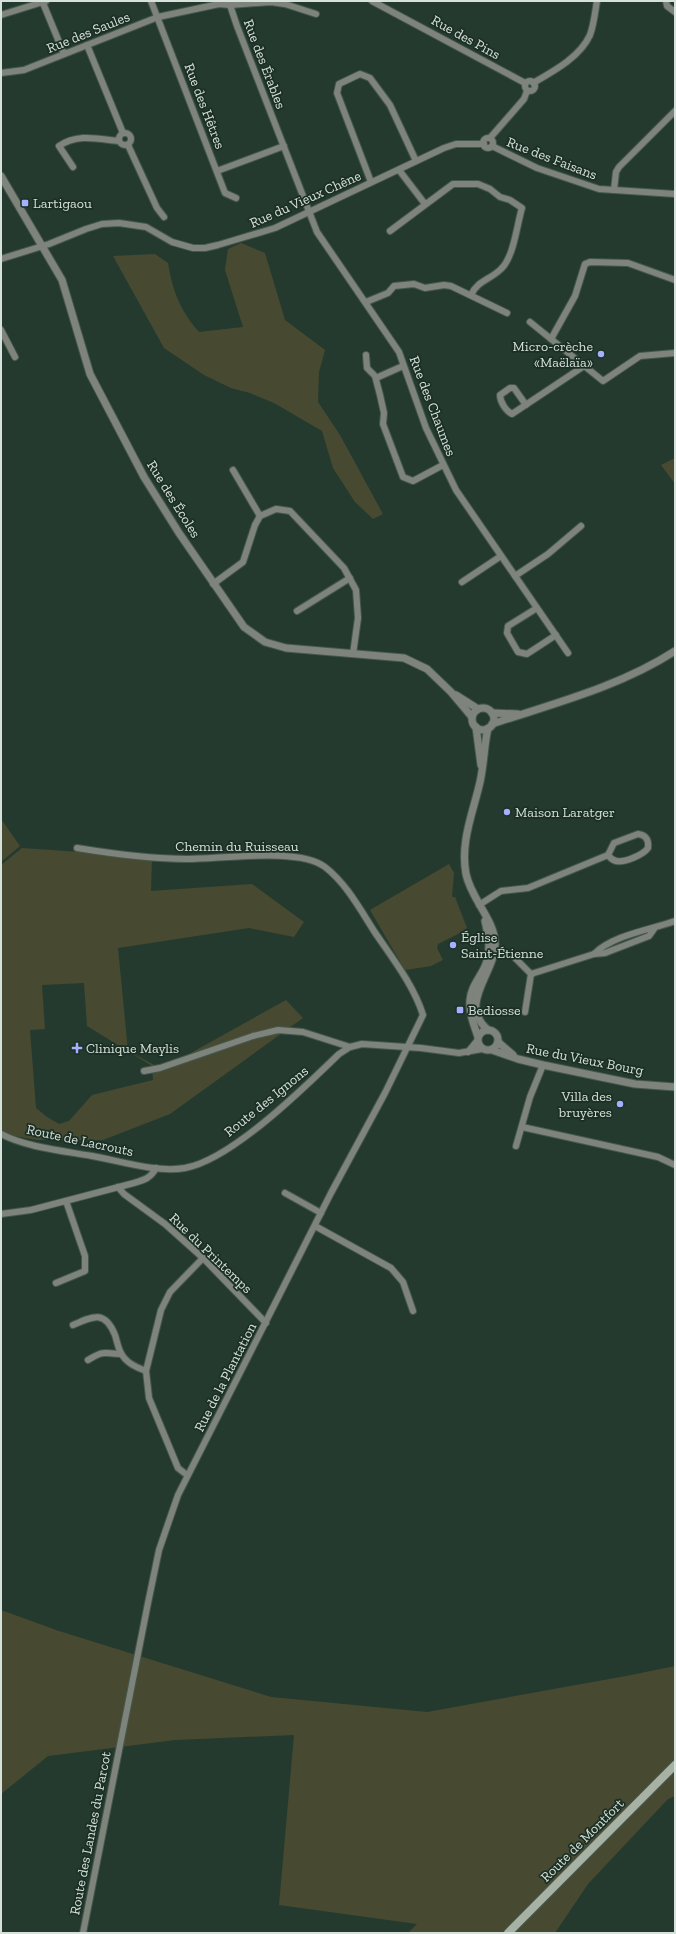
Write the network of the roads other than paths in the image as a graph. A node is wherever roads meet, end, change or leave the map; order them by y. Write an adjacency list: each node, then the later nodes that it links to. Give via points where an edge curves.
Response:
1 (151, 1): 10 (street, Rue des Hêtres)
2 (372, 1): 15 (street, Rue des Pins)
3 (597, 1): 14 (street, via 594,22 584,45 563,64)
4 (666, 1): 7 (street, via 667,6)
5 (44, 2): 9 (street); 12 (street)
6 (230, 5): 8 (street, Rue des Érables, via 278,3); 10 (street, Rue des Saules, via 219,4); 23 (street, Rue des Érables)
7 (675, 12)
8 (316, 14)
9 (1, 15)
10 (158, 17): 11 (street, Rue des Saules); 28 (street, Rue des Hêtres)
11 (87, 45): 12 (street, Rue des Saules); 18 (street)
12 (64, 54): 13 (street, Rue des Saules, via 24,70)
13 (1, 73)
14 (533, 83): 15 (street, via 529,81); 16 (street, via 534,89)
15 (525, 84): 16 (street)
16 (527, 91): 19 (street, via 524,99)
17 (675, 111): 31 (street, via 618,167)
18 (123, 133): 20 (street, via 119,136); 22 (street, via 131,137)
19 (490, 138): 21 (street, via 485,139); 24 (street)
20 (119, 141): 22 (street, via 122,145); 26 (street, via 86,137 69,139 59,146)
21 (484, 144): 24 (street, via 488,148); 25 (street, Rue du Vieux Chêne, via 456,144)
22 (128, 145): 36 (street)
23 (284, 146): 28 (street); 35 (street, Rue des Érables)
24 (492, 146): 31 (street, Rue des Faisans, via 537,168 599,189)
25 (416, 161): 27 (street, Rue du Vieux Chêne); 30 (street, via 390,105 370,78 360,74 339,84 337,93)
26 (73, 167)
27 (399, 170): 30 (street, Rue du Vieux Chêne); 34 (street)
28 (217, 171): 33 (street, Rue des Hêtres, via 226,193)
29 (1, 176): 38 (street, Rue des Écoles)
30 (371, 182): 35 (street, Rue du Vieux Chêne)
31 (614, 190): 32 (street, Rue des Faisans)
32 (675, 194)
33 (236, 198)
34 (425, 204): 37 (street); 41 (street, via 453,184 478,184 522,208 516,227 517,234 505,265 475,286)
35 (309, 212): 38 (street, Rue du Vieux Chêne, via 268,230 205,248 193,248 172,242 146,227 119,222 86,229); 42 (street, Rue des Chaumes, via 317,232)
36 (164, 218)
37 (390, 231)
38 (43, 246): 39 (street, Rue du Vieux Chêne); 62 (street, Rue des Écoles, via 67,292 90,374 144,477)
39 (1, 259)
40 (675, 280): 46 (street, via 628,263 585,264 575,296)
41 (471, 295): 42 (street, via 451,286 425,288 414,284 394,286 388,293); 43 (street)
42 (366, 302): 50 (street, Rue des Chaumes, via 399,352)
43 (506, 313)
44 (530, 322): 46 (street)
45 (1, 330): 49 (street)
46 (551, 339): 51 (street)
47 (675, 353): 51 (street, via 640,356 603,381)
48 (366, 355): 52 (street, via 367,368)
49 (15, 357)
50 (403, 366): 52 (street); 54 (street, Rue des Chaumes)
51 (584, 366): 53 (street)
52 (376, 378): 54 (street, via 384,414 383,424 403,477 413,480)
53 (526, 405): 53 (street, via 512,414 508,412 500,395 514,388)
54 (443, 465): 58 (street, Rue des Chaumes, via 456,490)
55 (233, 470): 56 (street)
56 (260, 516): 60 (street, via 276,509 290,511 344,568); 62 (street, via 242,562)
57 (581, 526): 59 (street, via 548,554)
58 (501, 556): 59 (street, Rue des Chaumes); 61 (street)
59 (515, 576): 63 (street, Rue des Chaumes)
60 (350, 578): 64 (street); 68 (street, via 356,590 358,618)
61 (462, 582)
62 (213, 584): 68 (street, Rue des Écoles, via 244,627 265,642 286,648)
63 (537, 608): 65 (street, Rue des Chaumes); 65 (street, via 508,626 507,633 518,652 527,654)
64 (297, 611)
65 (556, 635): 67 (street, Rue des Chaumes)
66 (675, 651): 72 (street, via 644,670 612,684)
67 (568, 653)
68 (353, 654): 69 (street, Rue des Écoles, via 404,658 427,669)
69 (451, 692): 70 (street, Rue des Écoles); 73 (street, Rue des Écoles)
70 (478, 709): 71 (street, via 484,708); 73 (street)
71 (492, 713): 72 (street); 74 (street, via 494,718)
72 (522, 714): 74 (street)
73 (472, 717): 75 (street, via 472,723)
74 (490, 726): 75 (street, via 483,730); 76 (street)
75 (476, 727): 76 (street)
76 (482, 773): 79 (street, via 471,812 465,852 469,883)
77 (77, 848): 88 (street, Chemin du Ruisseau, via 125,856 188,859 302,857 324,866 344,885 419,1002 423,1015)
78 (608, 855): 78 (street, via 614,843 638,834 648,841 648,848 644,853 617,862); 79 (street, via 528,888 501,891)
79 (479, 906): 81 (street)
80 (675, 921): 82 (street, via 654,929 649,936 605,954 594,954)
81 (492, 950): 82 (street, via 512,955); 84 (street, via 490,968 476,1001 478,1019); 85 (street, via 470,999 470,1010)
82 (531, 974): 83 (street)
83 (525, 1012)
84 (488, 1030): 85 (street, via 482,1032); 86 (street, via 496,1034)
85 (478, 1039): 89 (street); 91 (street)
86 (498, 1042): 90 (street); 92 (street)
87 (350, 1047): 88 (street, Route des Ignons, via 362,1044); 94 (street, via 303,1032 278,1030 160,1068); 100 (street, Route des Ignons, via 339,1054 265,1122 213,1157 185,1168)
88 (406, 1047): 91 (street); 104 (street, Rue de la Plantation, via 385,1093)
89 (482, 1049): 90 (street); 91 (street)
90 (492, 1050): 92 (street, Rue du Vieux Bourg)
91 (468, 1052)
92 (518, 1059): 93 (street, Rue du Vieux Bourg)
93 (542, 1065): 95 (street, Rue du Vieux Bourg, via 636,1084); 96 (street)
94 (144, 1070)
95 (675, 1087)
96 (522, 1127): 98 (street); 99 (street, via 658,1157)
97 (1, 1134): 100 (street, Route de Lacrouts, via 40,1146)
98 (516, 1146)
99 (675, 1165)
100 (156, 1168): 101 (street, via 147,1179)
101 (118, 1187): 103 (street); 107 (street, Rue du Printemps)
102 (285, 1192): 104 (street)
103 (66, 1201): 105 (street); 108 (street, via 85,1256 85,1271)
104 (321, 1213): 106 (street, Rue de la Plantation)
105 (1, 1214)
106 (315, 1226): 109 (street, via 391,1268 403,1282); 110 (street, Rue de la Plantation)
107 (203, 1258): 110 (street, Rue du Printemps); 114 (street, via 170,1292 161,1310)
108 (56, 1283)
109 (412, 1311)
110 (266, 1323): 115 (street, Rue de la Plantation)
111 (73, 1325): 112 (street, via 90,1317 100,1317 108,1322)
112 (121, 1354): 113 (street, via 102,1353); 114 (street, via 131,1364)
113 (88, 1360)
114 (146, 1371): 115 (street, via 149,1398 178,1468)
115 (188, 1475): 116 (street, Rue de la Plantation, via 171,1511 159,1550)
116 (121, 1737): 118 (street, Route des Landes du Parcot)
117 (675, 1765): 119 (main road, Route de Montfort)
118 (83, 1933)
119 (508, 1933)

